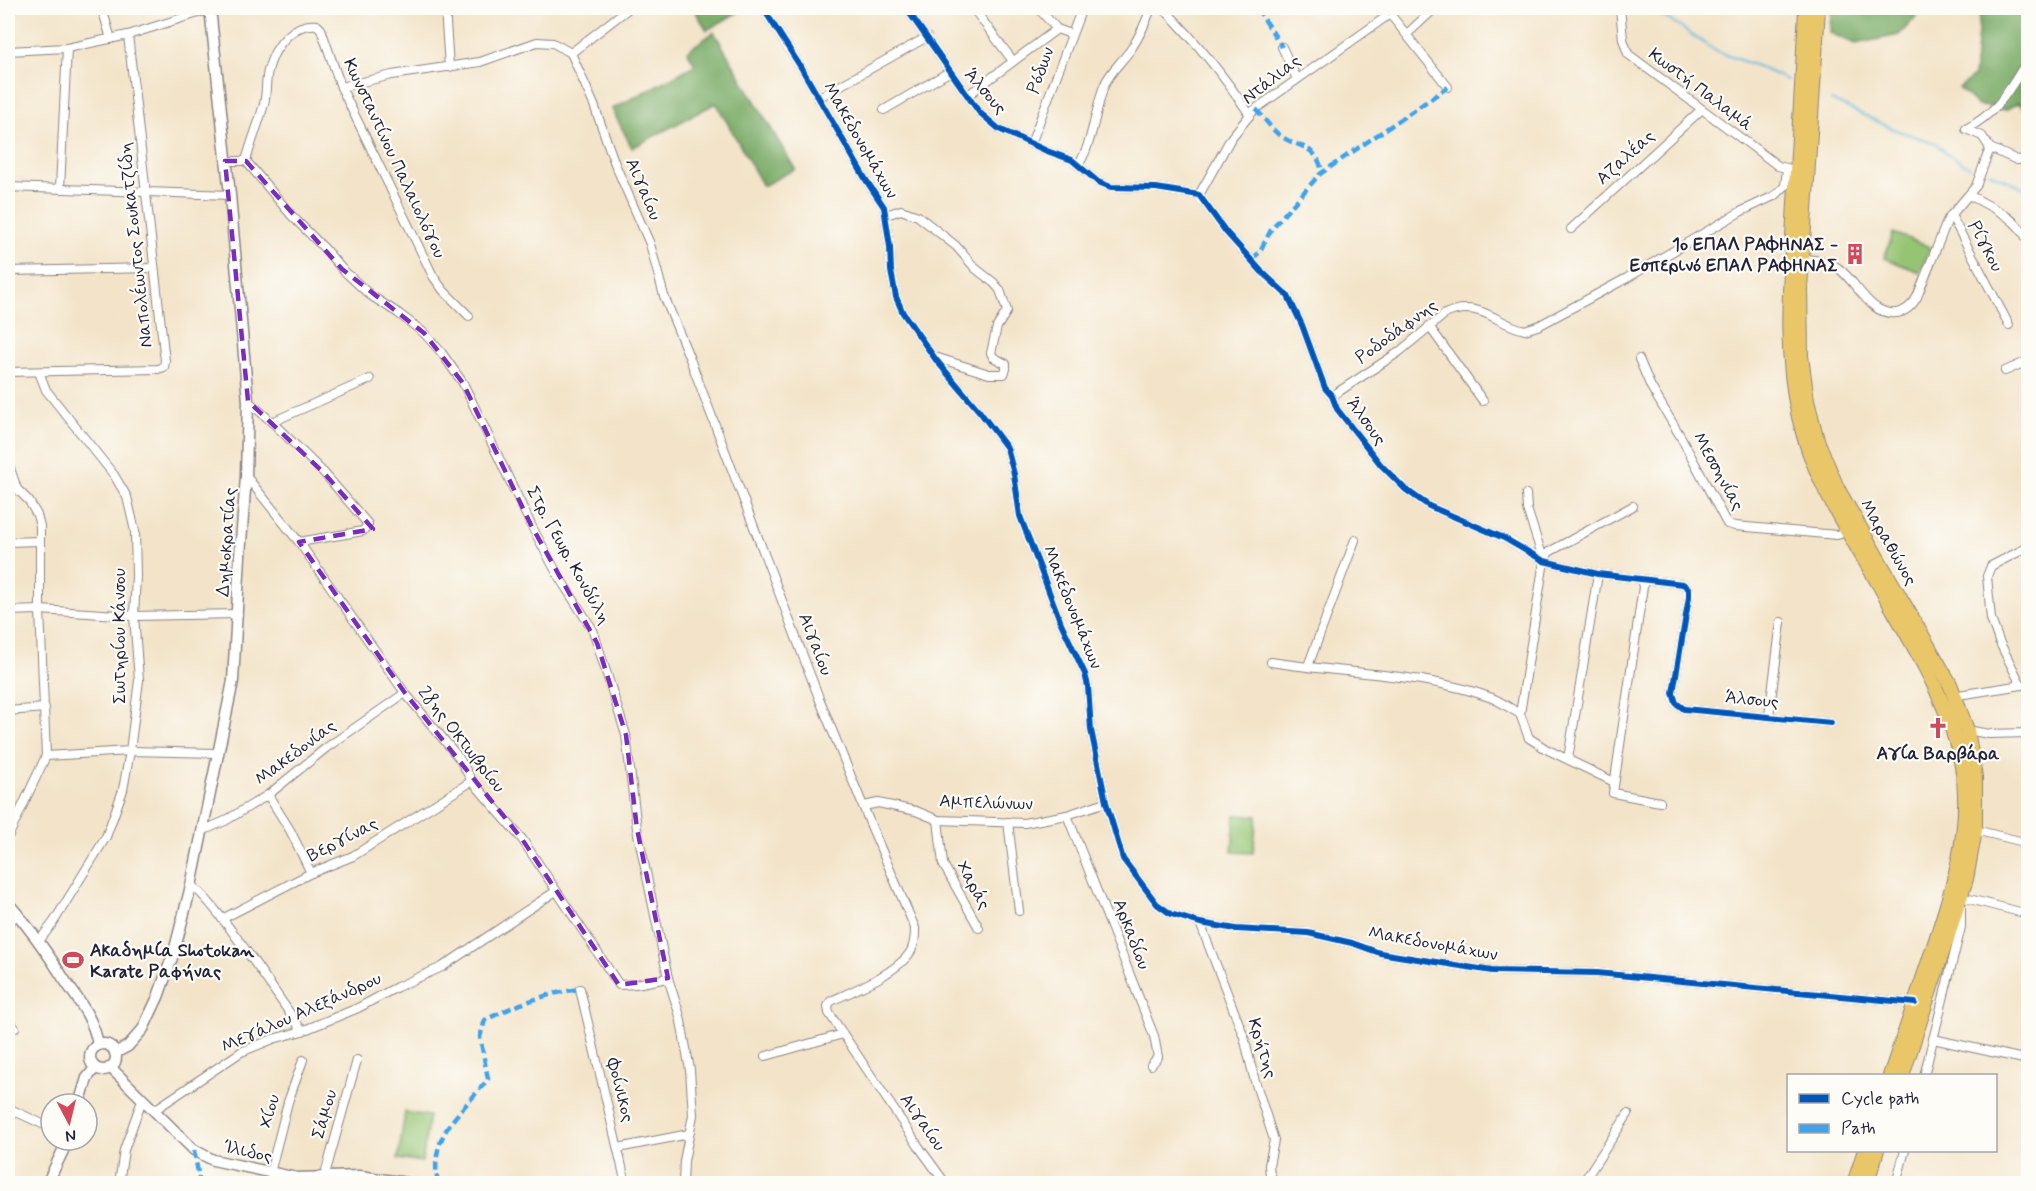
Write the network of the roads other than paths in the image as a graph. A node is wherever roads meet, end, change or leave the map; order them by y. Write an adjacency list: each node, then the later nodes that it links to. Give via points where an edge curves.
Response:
1 (102, 8): 21 (street)
2 (211, 8): 19 (street); 41 (street, Δημοκρατίας)
3 (445, 8): 28 (street)
4 (628, 8): 25 (street)
5 (763, 8): 34 (street, Μακεδονομάχων)
6 (906, 8): 20 (street, Άλσους)
7 (973, 8): 27 (street)
8 (1038, 8): 16 (street)
9 (1082, 8): 17 (street, Ρόδων)
10 (1151, 8): 43 (street, via 1139,36 1104,84 1087,149)
11 (1163, 8): 37 (street, via 1218,68)
12 (1435, 8): 18 (street)
13 (1620, 8): 36 (street, Κωστή Παλαμά, via 1628,54)
14 (1806, 8): 44 (main road, Μαραθώνος)
15 (1818, 8): 55 (main road, Μαραθώνος)
16 (1056, 29): 17 (street); 27 (street)
17 (1071, 34): 38 (street, Ρόδων)
18 (1407, 34): 30 (street, Ντάλιας, via 1390,14); 32 (street)
19 (128, 35): 21 (street); 47 (street, Ναπολέωντος Σουκατζίδη)
20 (927, 37): 29 (street, Άλσους); 34 (street)
21 (111, 39): 23 (street)
22 (1282, 47): 30 (street)
23 (67, 48): 24 (street); 46 (street)
24 (8, 51)
25 (571, 53): 28 (street, via 553,43 537,42 480,62); 114 (street, Αιγαίου, via 650,244 664,296)
26 (2028, 60): 39 (street, via 2001,102 1966,129 1982,136)
27 (1013, 61): 33 (street)
28 (449, 67): 31 (street)
29 (949, 72): 33 (street, Άλσους); 35 (street)
30 (1297, 79): 37 (street, Ντάλιας)
31 (341, 87): 42 (street, Κωνσταντίνου Παλαιολόγου, via 321,29 311,24 297,29 281,42 271,60 262,111); 58 (street, Κωνσταντίνου Παλαιολόγου, via 433,276)
32 (1448, 87)
33 (968, 95): 38 (street, Άλσους, via 986,120)
34 (818, 98): 51 (street, Μακεδονομάχων)
35 (884, 110)
36 (1701, 110): 44 (street, Κωστή Παλαμά, via 1778,165); 53 (street, Αζαλέας)
37 (1250, 115): 49 (street, Ντάλιας, via 1231,138)
38 (1031, 144): 43 (street, Άλσους)
39 (1990, 148): 40 (street, via 2017,159); 50 (street, via 1979,180)
40 (2028, 159)
41 (225, 161): 42 (street); 48 (street, Δημοκρατίας)
42 (246, 161): 135 (street, Στρ. Γεωρ. Κονδύλη, via 342,269 370,295 424,333 441,352 463,383 531,525 592,630 626,735 637,829)
43 (1078, 165): 49 (street, Άλσους, via 1098,182 1112,187 1156,188)
44 (1792, 169): 60 (street, Ροδοδάφνης, via 1776,195 1532,329 1519,329 1467,308 1445,314); 78 (main road, Μαραθώνος, via 1792,377 1809,449)
45 (8, 187): 46 (street)
46 (60, 188): 47 (street)
47 (146, 191): 48 (street); 56 (street, Ναπολέωντος Σουκατζίδη)
48 (230, 195): 69 (street, Δημοκρατίας)
49 (1199, 195): 68 (street, Άλσους, via 1262,272 1288,296 1325,388)
50 (1969, 195): 52 (street); 54 (street, via 2010,217)
51 (886, 214): 61 (street, Μακεδονομάχων, via 896,297); 61 (street, via 901,210 918,216 994,283 1007,308 997,327 991,353 1006,364 1004,374 989,374)
52 (1951, 215): 55 (street, via 1917,297 1900,312 1888,313 1877,308 1835,265); 59 (street, Ρίγκου)
53 (1570, 229)
54 (2028, 241)
55 (1802, 259): 96 (main road, Μαραθώνος, via 1801,356 1817,440 1848,508 1930,646)
56 (154, 268): 57 (street); 66 (street, Ναπολέωντος Σουκατζίδη, via 164,367)
57 (8, 271)
58 (469, 316)
59 (2009, 325)
60 (1429, 327): 68 (street, Ροδοδάφνης); 70 (street)
61 (934, 357): 112 (street, Μακεδονομάχων, via 980,412 1010,457 1020,516 1089,686 1091,730)
62 (1639, 359): 78 (street, Μεσσηνίας, via 1727,524 1837,535)
63 (2028, 361): 64 (street)
64 (2006, 371)
65 (8, 372): 66 (street, Ναπολέωντος Σουκατζίδη)
66 (39, 372): 90 (street, Σωτηρίου Κάνσου, via 46,390 127,497 135,531)
67 (370, 379): 71 (street)
68 (1332, 396): 84 (street, Άλσους, via 1351,428 1405,489 1429,506 1495,534)
69 (248, 401): 71 (street); 73 (street, Δημοκρατίας)
70 (1483, 401)
71 (272, 422): 82 (street, via 368,524 363,531)
72 (8, 462): 75 (street)
73 (246, 476): 82 (street, 28ης Οκτωβρίου); 89 (street, Δημοκρατίας)
74 (8, 489): 75 (street)
75 (18, 489): 80 (street, via 37,515)
76 (1526, 494): 84 (street)
77 (1632, 506): 84 (street, via 1555,547)
78 (1849, 531): 97 (main road, Μαραθώνος)
79 (1355, 540): 93 (street)
80 (40, 541): 81 (street); 88 (street)
81 (8, 542)
82 (299, 542): 95 (street, 28ης Οκτωβρίου)
83 (2028, 547): 94 (street, via 1991,566 1987,576 1991,619 1999,641)
84 (1544, 561): 85 (street, Άλσους); 100 (street)
85 (1598, 574): 86 (street, Άλσους); 108 (street)
86 (1644, 580): 101 (street, Άλσους, via 1683,584 1689,589 1673,693 1676,703 1684,709); 110 (street)
87 (8, 610): 88 (street)
88 (40, 610): 90 (street); 98 (street)
89 (238, 614): 90 (street); 106 (street, Δημοκρατίας, via 233,681)
90 (134, 616): 105 (street, Σωτηρίου Κάνσου, via 139,680)
91 (1781, 622): 101 (street)
92 (1271, 662): 93 (street)
93 (1308, 666): 100 (street, via 1460,689 1494,699)
94 (2025, 684): 96 (street)
95 (405, 693): 109 (street, 28ης Οκτωβρίου, via 459,758); 111 (street, Μακεδονίας, via 326,748)
96 (1954, 695): 97 (street); 103 (main road, Μαραθώνος)
97 (1943, 703): 137 (main road, Μαραθώνος, via 1962,766 1964,828 1955,876)
98 (45, 708): 99 (street); 107 (street)
99 (8, 711)
100 (1520, 714): 108 (street, via 1529,738)
101 (1769, 716): 102 (street, Άλσους)
102 (1831, 723)
103 (1967, 730): 104 (street); 118 (main road, Μαραθώνος, via 1975,777)
104 (2028, 733)
105 (130, 751): 106 (street); 107 (street); 134 (street, Σωτηρίου Κάνσου, via 123,790 106,837)
106 (218, 753): 119 (street, Δημοκρατίας)
107 (46, 756): 120 (street)
108 (1568, 759): 110 (street)
109 (472, 782): 122 (street, Βεργίνας, via 353,856); 124 (street, 28ης Οκτωβρίου, via 522,839)
110 (1614, 782): 113 (street, via 1613,793)
111 (268, 795): 119 (street, Μακεδονίας); 122 (street)
112 (1106, 802): 115 (street, Αμπελώνων); 131 (street, Μακεδονομάχων, via 1123,859 1135,877 1157,904 1171,914)
113 (1660, 802)
114 (864, 806): 116 (street, Αμπελώνων, via 878,803); 141 (street, Αιγαίου, via 915,928 915,941 910,953 881,978 831,1001 829,1013)
115 (1067, 815): 117 (street, Αμπελώνων); 149 (street, Αρκαδίου, via 1154,1036 1158,1057)
116 (938, 820): 117 (street, Αμπελώνων); 133 (street, Χαράς, via 944,864)
117 (1008, 822): 127 (street)
118 (1975, 830): 121 (street); 125 (main road, Μαραθώνος)
119 (202, 831): 123 (street, Δημοκρατίας)
120 (8, 837)
121 (2028, 843)
122 (311, 873): 130 (street, Βεργίνας)
123 (191, 886): 130 (street); 144 (street, Δημοκρατίας, via 174,952 151,1013 134,1040)
124 (556, 891): 135 (street, 28ης Οκτωβρίου, via 619,985); 140 (street, Μεγάλου Αλεξάνδρου, via 442,967)
125 (1961, 897): 129 (street); 142 (street, via 1961,927); 153 (main road, Μαραθώνος)
126 (8, 903): 128 (street)
127 (1019, 910)
128 (17, 914): 132 (street); 134 (street)
129 (2028, 914)
130 (222, 919): 140 (street)
131 (1200, 923): 137 (street, Μακεδονομάχων, via 1308,933 1380,953 1492,971 1597,973); 177 (street, Κρήτης, via 1244,1037 1274,1140 1269,1165)
132 (8, 924)
133 (979, 928)
134 (39, 941): 143 (street, via 89,1016)
135 (668, 978): 161 (street, Στρ. Γεωρ. Κονδύλη, via 690,1070 693,1115)
136 (580, 989): 162 (street, Φοίνικος)
137 (1915, 1002): 152 (main road, Μαραθώνος)
138 (8, 1020): 139 (street)
139 (15, 1028)
140 (302, 1031): 158 (street, Μεγάλου Αλεξάνδρου, via 241,1052)
141 (843, 1034): 145 (street); 176 (street, Αιγαίου)
142 (1933, 1039): 148 (street); 154 (street)
143 (98, 1045): 144 (street, via 106,1045); 151 (street, via 90,1057)
144 (115, 1053): 150 (street)
145 (766, 1056)
146 (303, 1059): 167 (street, Χίου)
147 (357, 1060): 168 (street, Σάμου)
148 (2028, 1060)
149 (1151, 1065)
150 (110, 1067): 151 (street); 156 (street, Ίλιδος)
151 (95, 1068): 155 (street)
152 (1891, 1074)
153 (1903, 1074)
154 (1924, 1074)
155 (83, 1092)
156 (142, 1100): 158 (street, Ίλιδος); 172 (street, via 124,1150)
157 (8, 1108): 160 (street)
158 (153, 1111): 167 (street, Ίλιδος, via 194,1150 213,1160)
159 (1628, 1114): 178 (street)
160 (39, 1122)
161 (689, 1134): 162 (street); 175 (street, Στρ. Γεωρ. Κονδύλη)
162 (618, 1148): 174 (street, Φοίνικος)
163 (62, 1152): 171 (street)
164 (1864, 1152): 179 (main road)
165 (1876, 1152): 180 (main road)
166 (1904, 1152): 170 (street)
167 (270, 1173): 168 (street, Ίλιδος)
168 (324, 1178): 169 (street, Ίλιδος)
169 (361, 1180): 173 (street, Ίλιδος)
170 (1897, 1182): 181 (street)
171 (47, 1184)
172 (118, 1184)
173 (414, 1184)
174 (626, 1184)
175 (683, 1184)
176 (946, 1184)
177 (1277, 1184)
178 (1582, 1184)
179 (1854, 1184)
180 (1866, 1184)
181 (1909, 1184)

